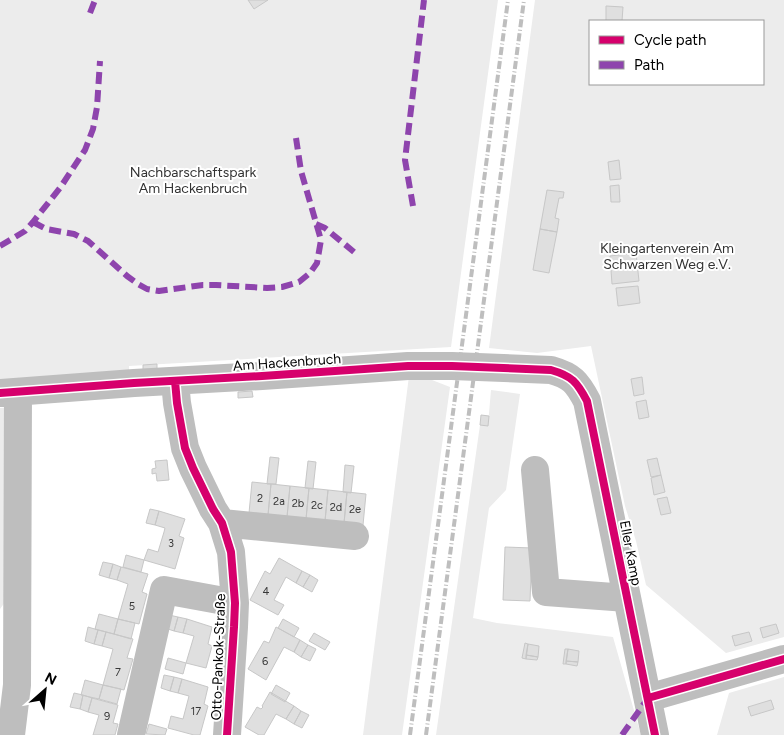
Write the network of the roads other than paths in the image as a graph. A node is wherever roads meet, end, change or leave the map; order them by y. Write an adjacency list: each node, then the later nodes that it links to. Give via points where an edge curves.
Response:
1 (176, 381): 2 (street, Am Hackenbruch, via 408,366 551,370 566,374); 3 (street, Am Hackenbruch); 5 (street, Otto-Pankok-Straße, via 185,448)
2 (574, 381): 7 (street, Eller Kamp, via 587,400)
3 (9, 392): 9 (street, Am Hackenbruch)
4 (536, 470): 7 (street, via 546,592)
5 (222, 523): 6 (street); 8 (street, Otto-Pankok-Straße, via 231,552)
6 (355, 536)
7 (627, 598): 11 (street, Eller Kamp)
8 (235, 602): 13 (street, Otto-Pankok-Straße, via 164,590); 14 (street, Otto-Pankok-Straße)
9 (8, 626): 12 (street, Am Hackenbruch, via 17,685)
10 (784, 659): 11 (street)
11 (648, 698): 15 (street, Eller Kamp)
12 (11, 735)
13 (131, 735)
14 (227, 735)
15 (655, 735)

